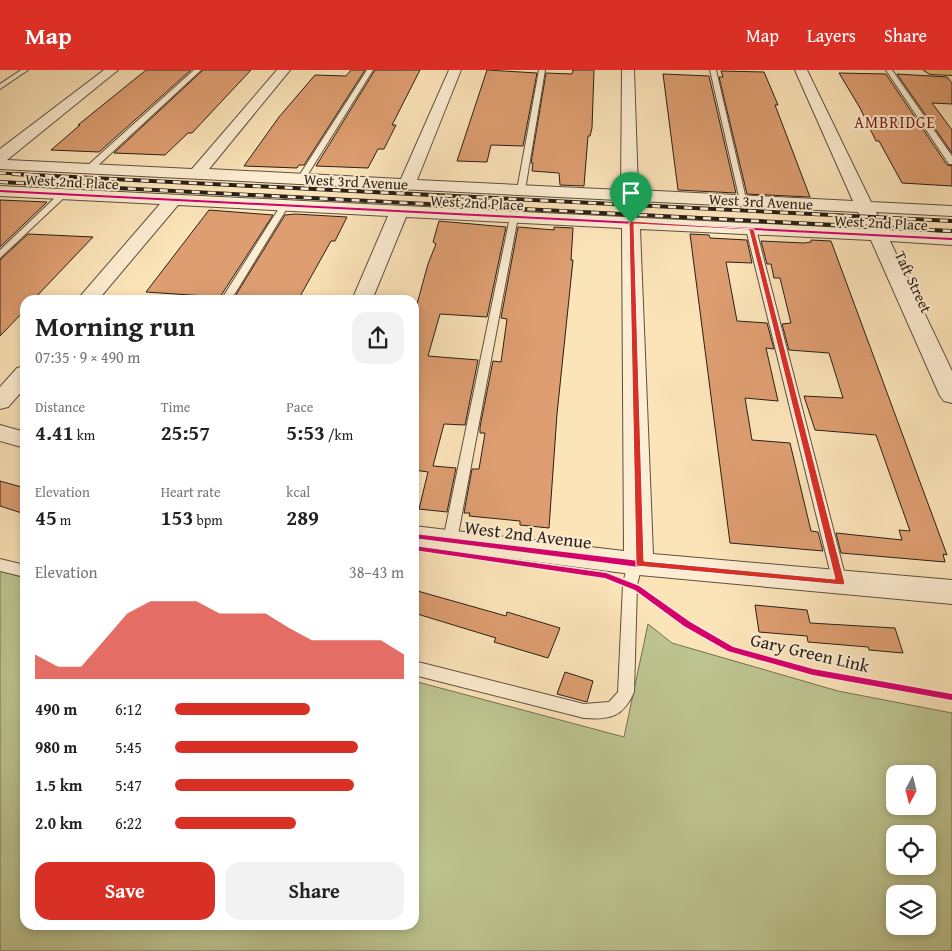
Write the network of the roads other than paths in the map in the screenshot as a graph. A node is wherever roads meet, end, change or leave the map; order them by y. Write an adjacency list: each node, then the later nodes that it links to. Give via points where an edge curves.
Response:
1 (25, 70): 14 (lane)
2 (112, 70): 15 (street)
3 (198, 70): 18 (lane)
4 (284, 70): 19 (street)
5 (370, 70): 20 (lane)
6 (455, 70): 21 (street)
7 (542, 70): 22 (lane)
8 (628, 70): 25 (street)
9 (713, 70): 27 (lane)
10 (801, 70): 29 (street, Taft Street)
11 (889, 70): 16 (lane)
12 (930, 70): 13 (main road)
13 (952, 71)
14 (0, 87)
15 (0, 156)
16 (952, 162)
17 (0, 164): 18 (street, West 3rd Avenue)
18 (90, 168): 19 (street, West 3rd Avenue)
19 (196, 174): 20 (street, West 3rd Avenue)
20 (300, 179): 21 (street, West 3rd Avenue)
21 (408, 184): 22 (street, West 3rd Avenue)
22 (521, 190): 25 (street, West 3rd Avenue)
23 (0, 191): 24 (street, West 2nd Place)
24 (64, 194): 26 (street, West 2nd Place); 37 (lane)
25 (630, 195): 27 (street, West 3rd Avenue)
26 (173, 200): 28 (street, West 2nd Place); 38 (street)
27 (744, 201): 29 (street, West 3rd Avenue)
28 (284, 205): 31 (street, West 2nd Place); 39 (lane)
29 (865, 207): 30 (street, West 3rd Avenue); 35 (street, Taft Street)
30 (952, 211)
31 (400, 212): 32 (street, West 2nd Place); 40 (street)
32 (514, 218): 33 (street, West 2nd Place); 47 (lane)
33 (631, 223): 34 (street, West 2nd Place); 48 (street)
34 (751, 229): 35 (street, West 2nd Place); 51 (lane)
35 (878, 235): 36 (street, West 2nd Place); 42 (street, Taft Street)
36 (952, 239)
37 (0, 255)
38 (91, 295)
39 (229, 295)
40 (364, 295)
41 (20, 379): 43 (street)
42 (952, 396)
43 (0, 402)
44 (0, 433): 45 (street)
45 (20, 439)
46 (419, 537): 47 (street, West 2nd Avenue)
47 (450, 540): 48 (street, West 2nd Avenue)
48 (639, 564): 51 (street, West 2nd Avenue); 53 (lane, via 630,585 626,692 620,705 613,709 584,711)
49 (0, 565): 50 (lane)
50 (20, 570)
51 (840, 583): 52 (street, West 2nd Avenue)
52 (952, 592)
53 (419, 669)

